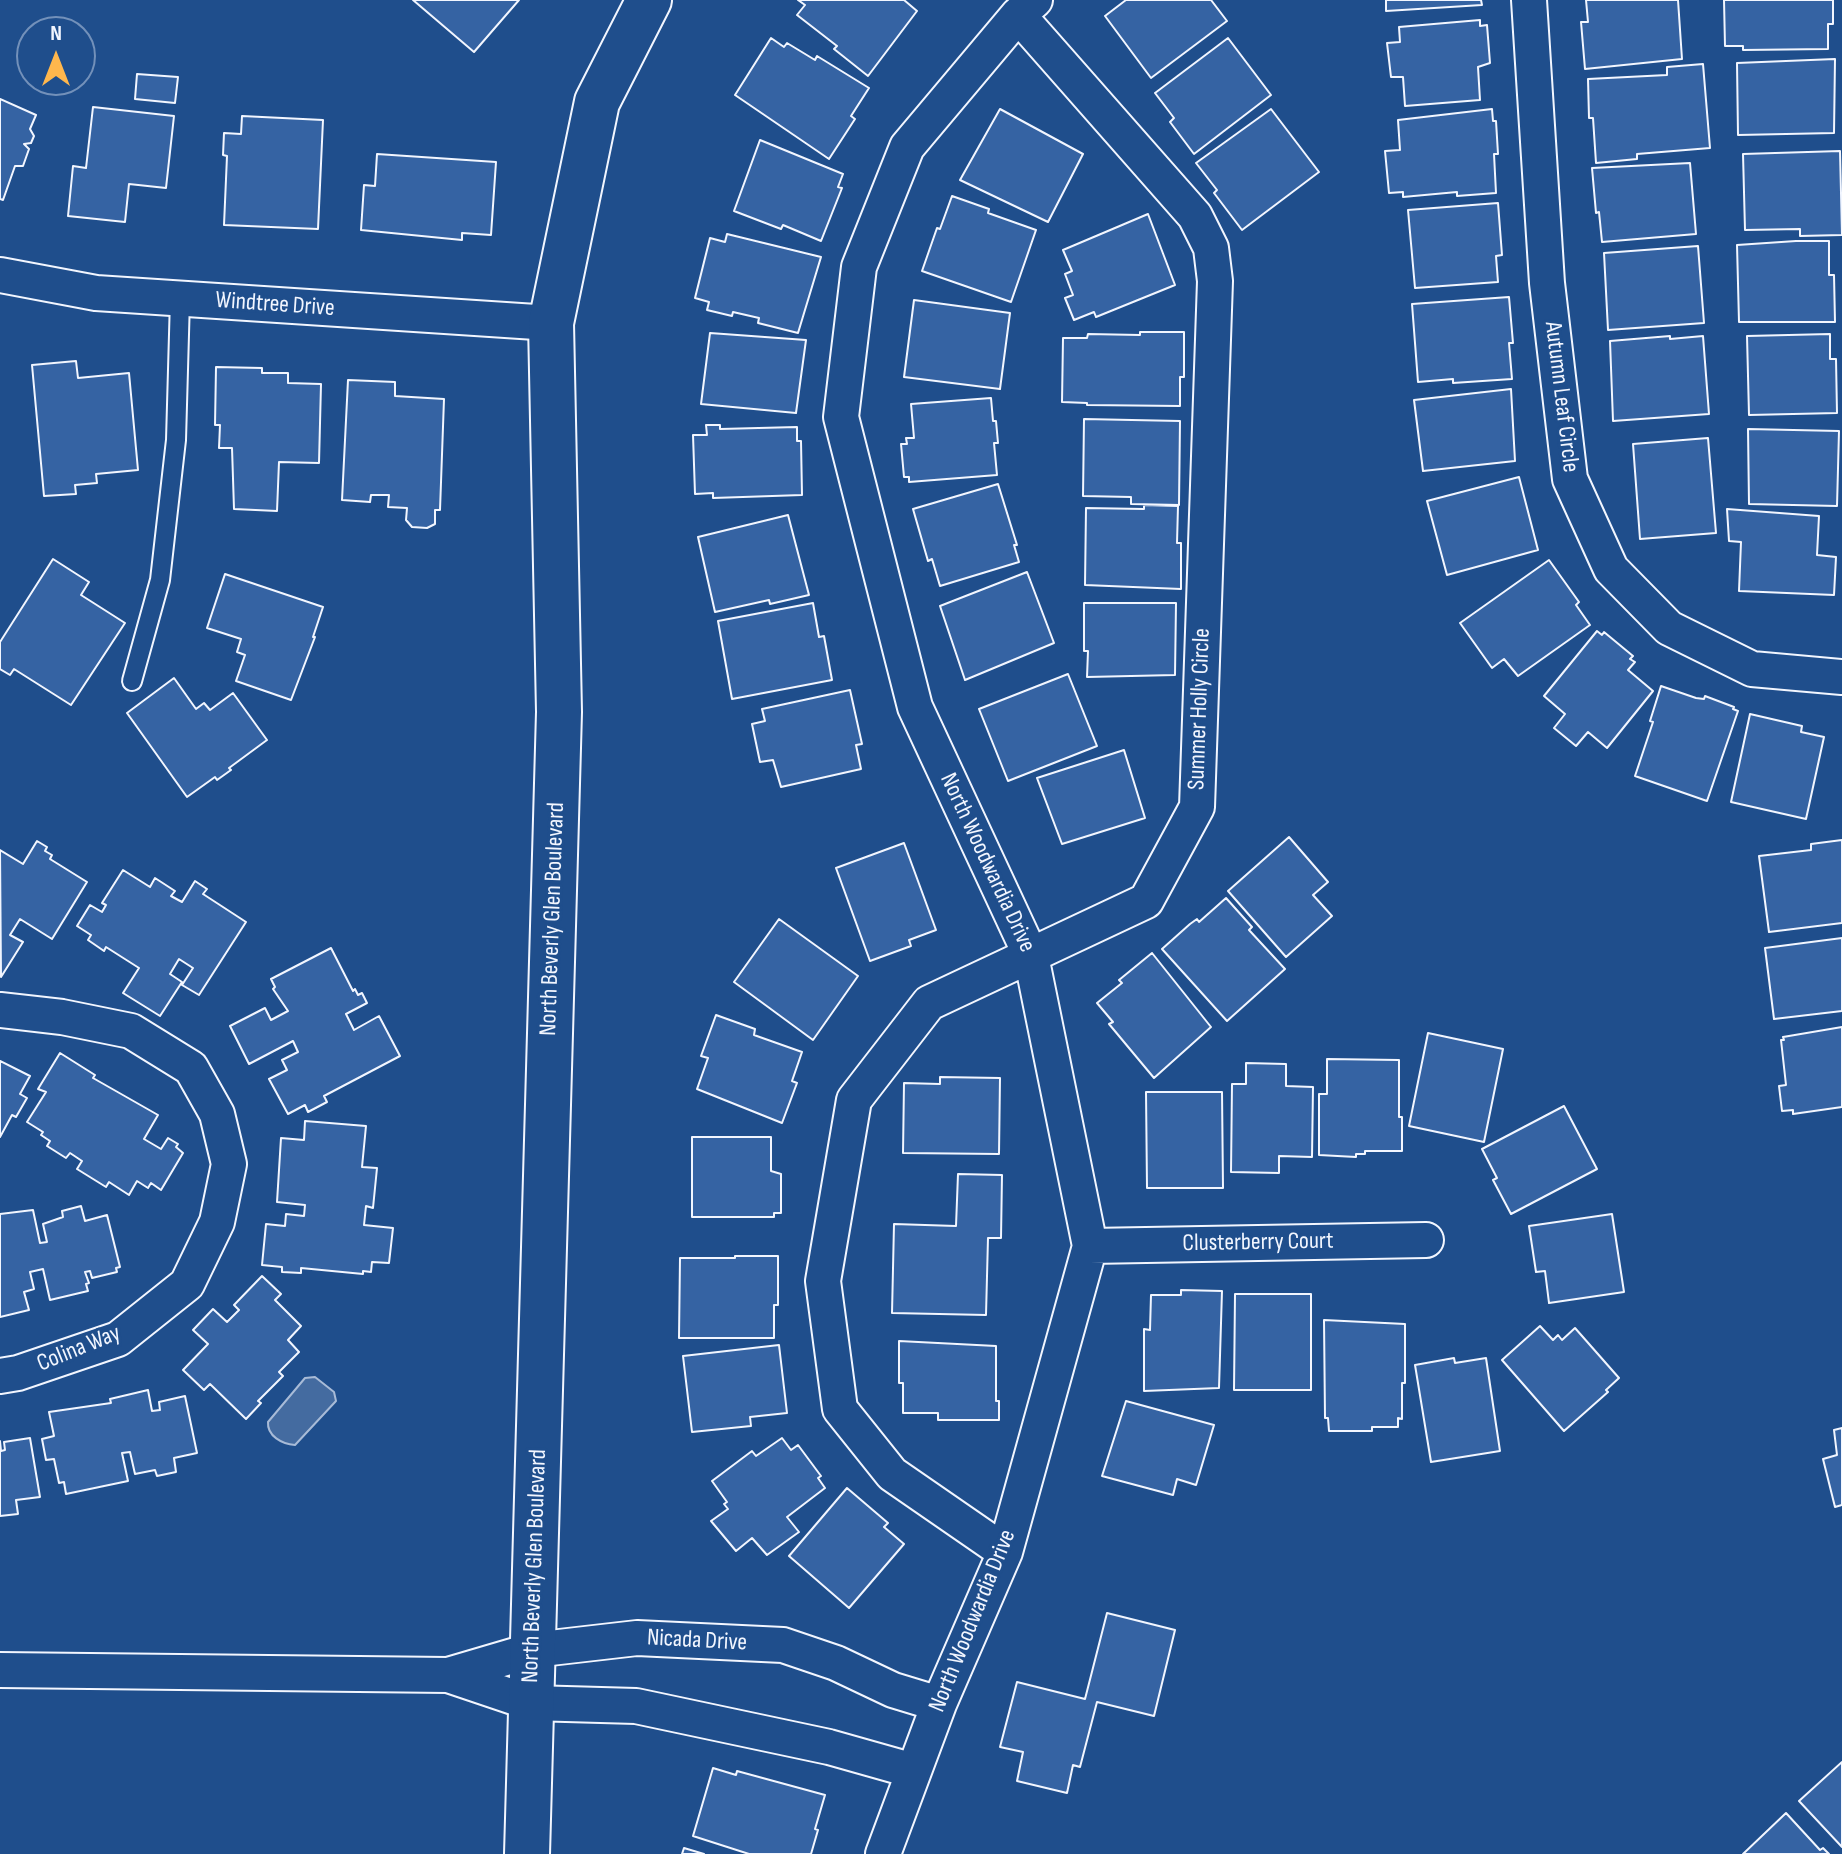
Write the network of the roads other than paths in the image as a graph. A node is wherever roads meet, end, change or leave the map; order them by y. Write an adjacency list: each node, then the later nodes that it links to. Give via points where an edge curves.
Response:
1 (649, 0): 6 (main road, North Beverly Glen Boulevard, via 597,102)
2 (1529, 0): 7 (street, Autumn Leaf Circle, via 1547,283 1570,479 1611,569 1669,628 1752,669)
3 (1026, 7): 9 (street, North Woodwardia Drive, via 907,147 859,267 841,417 915,707); 9 (street, Summer Holly Circle, via 1195,216 1211,248 1215,281 1197,807 1146,901)
4 (0, 275): 5 (street, Windtree Drive, via 96,293)
5 (180, 299): 6 (street, Windtree Drive); 8 (lane, via 176,440 160,580)
6 (551, 323): 15 (main road, North Beverly Glen Boulevard, via 559,712)
7 (1842, 677)
8 (132, 681)
9 (1031, 956): 12 (street, North Woodwardia Drive); 14 (street, Summer Holly Circle, via 929,1003 854,1100 823,1281 840,1409 892,1474)
10 (0, 1010): 13 (street, Colina Way, via 131,1031 191,1068 217,1114 229,1164 217,1222 187,1284 118,1339)
11 (1426, 1240): 12 (street, Clusterberry Court)
12 (1090, 1246): 14 (street, North Woodwardia Drive)
13 (0, 1376)
14 (1005, 1552): 19 (street, North Woodwardia Drive)
15 (533, 1650): 17 (street, Nicada Drive); 18 (main road, North Beverly Glen Boulevard); 19 (street, Nicada Drive, via 637,1638 783,1645)
16 (0, 1670): 17 (street, Nicada Drive)
17 (448, 1675): 18 (street, Nicada Drive)
18 (531, 1703): 20 (street, Nicada Drive, via 636,1706 829,1747); 21 (main road, North Beverly Glen Boulevard)
19 (939, 1704): 20 (street, North Woodwardia Drive)
20 (914, 1771): 22 (street, North Woodwardia Drive)
21 (527, 1854)
22 (883, 1854)

